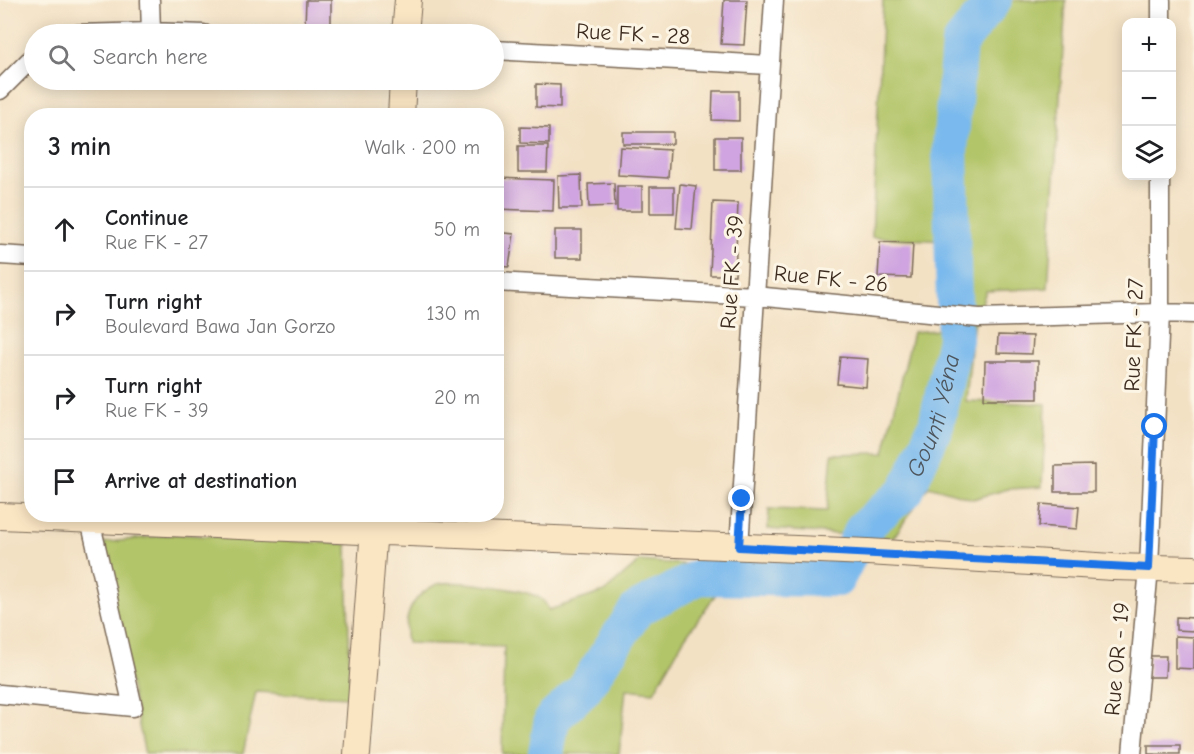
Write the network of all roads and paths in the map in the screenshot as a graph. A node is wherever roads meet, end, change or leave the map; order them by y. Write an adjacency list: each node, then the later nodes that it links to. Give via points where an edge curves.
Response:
1 (150, 0): 6 (street)
2 (408, 0): 7 (main road)
3 (774, 0): 9 (street, Rue FK - 39)
4 (1161, 0): 5 (street)
5 (1161, 18)
6 (152, 24)
7 (406, 24)
8 (504, 51): 9 (street, Rue FK - 28)
9 (770, 65): 18 (street, Rue FK - 39)
10 (24, 66): 11 (street)
11 (0, 90)
12 (402, 90): 13 (main road)
13 (401, 108)
14 (1160, 180): 19 (street, Rue FK - 27)
15 (0, 255): 16 (street)
16 (24, 256)
17 (504, 282): 18 (street, Rue FK - 26)
18 (755, 296): 19 (street, Rue FK - 26, via 979,318); 26 (street, Rue FK - 39)
19 (1160, 313): 20 (street, Rue FK - 26); 27 (street, Rue FK - 27)
20 (1194, 314)
21 (0, 516): 22 (main road)
22 (24, 517)
23 (90, 522): 29 (street, via 133,707)
24 (280, 522): 25 (main road)
25 (375, 523): 26 (main road); 30 (main road)
26 (739, 547): 27 (main road)
27 (1149, 568): 28 (main road); 31 (street, Rue OR - 19)
28 (1194, 569)
29 (0, 694)
30 (357, 754)
31 (1132, 754)

